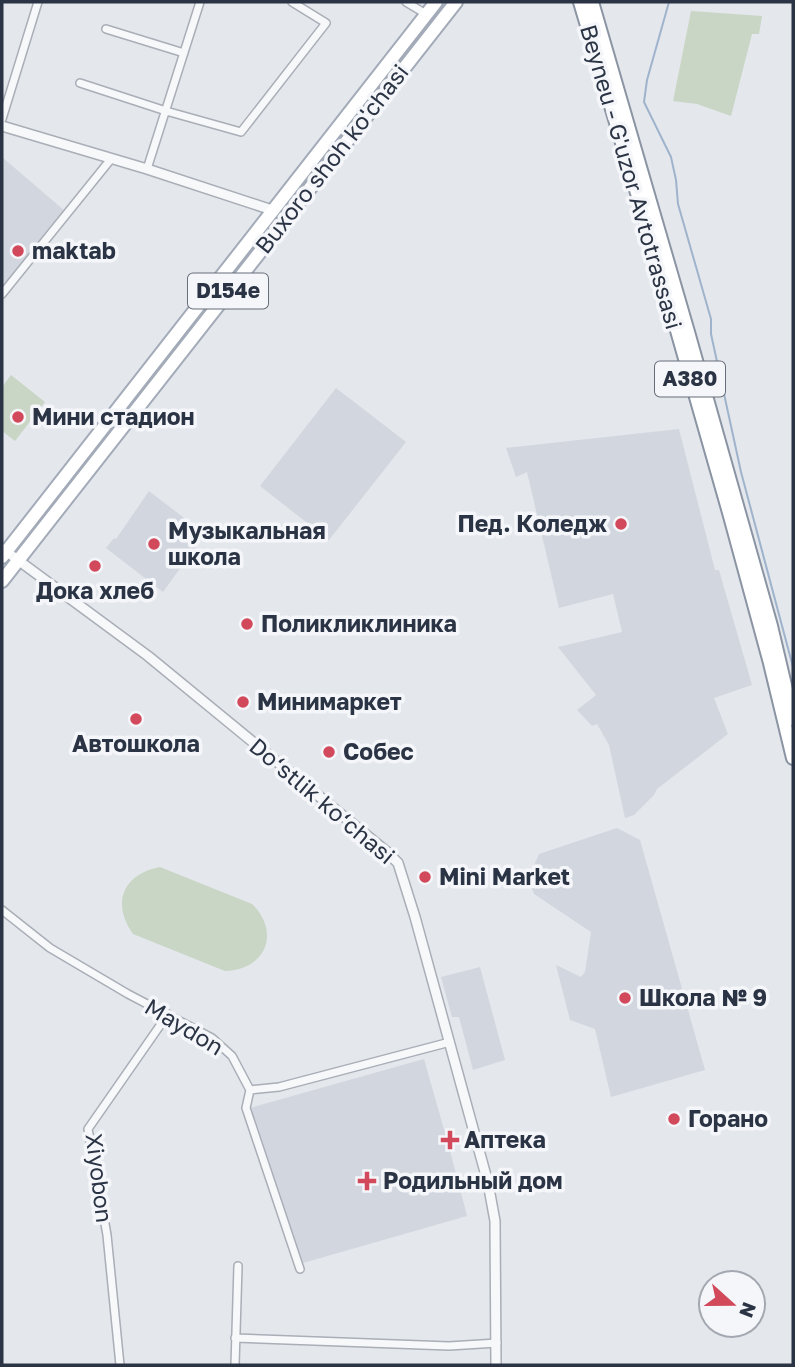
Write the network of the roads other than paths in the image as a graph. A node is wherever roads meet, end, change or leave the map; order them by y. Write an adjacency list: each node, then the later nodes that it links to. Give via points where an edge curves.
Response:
1 (38, 2): 14 (street)
2 (200, 2): 11 (street)
3 (292, 2): 13 (street, via 327,23 241,132)
4 (406, 2): 9 (street)
5 (436, 2): 9 (main road, Buxoro shoh ko'chasi / D154e)
6 (456, 2): 21 (main road, Buxoro shoh ko'chasi / D154e)
7 (580, 2): 24 (main road, Beyneu - G'uzor Avtotrassasi / A380, via 730,516)
8 (592, 2): 23 (main road, Beyneu - G'uzor Avtotrassasi / A380, via 771,626)
9 (426, 14): 18 (main road, Buxoro shoh ko'chasi / D154e)
10 (106, 29): 11 (street)
11 (184, 53): 13 (street)
12 (80, 83): 13 (street)
13 (166, 111): 17 (street)
14 (2, 119)
15 (2, 126): 16 (street)
16 (111, 159): 17 (street); 19 (street)
17 (147, 169): 18 (street)
18 (272, 210): 20 (main road, Buxoro shoh ko'chasi / D154e)
19 (2, 293)
20 (3, 552): 21 (street, Do‘stlik ko‘chasi)
21 (18, 560): 22 (main road, Buxoro shoh ko'chasi / D154e); 27 (street, Do‘stlik ko‘chasi, via 148,656 398,863)
22 (2, 581)
23 (793, 719)
24 (793, 758)
25 (2, 910): 26 (street, Maydon, via 50,948)
26 (168, 1014): 28 (street, Maydon, via 212,1038 232,1056); 33 (street, Xiyobon, via 88,1129 107,1236)
27 (450, 1042): 28 (street, via 279,1087); 32 (street, Do‘stlik ko‘chasi, via 495,1221)
28 (250, 1090): 30 (street, via 246,1108)
29 (238, 1266): 31 (street)
30 (300, 1269)
31 (235, 1338): 32 (street, via 449,1346); 34 (street)
32 (497, 1343): 35 (street, Do‘stlik ko‘chasi)
33 (120, 1365)
34 (234, 1365)
35 (496, 1365)

